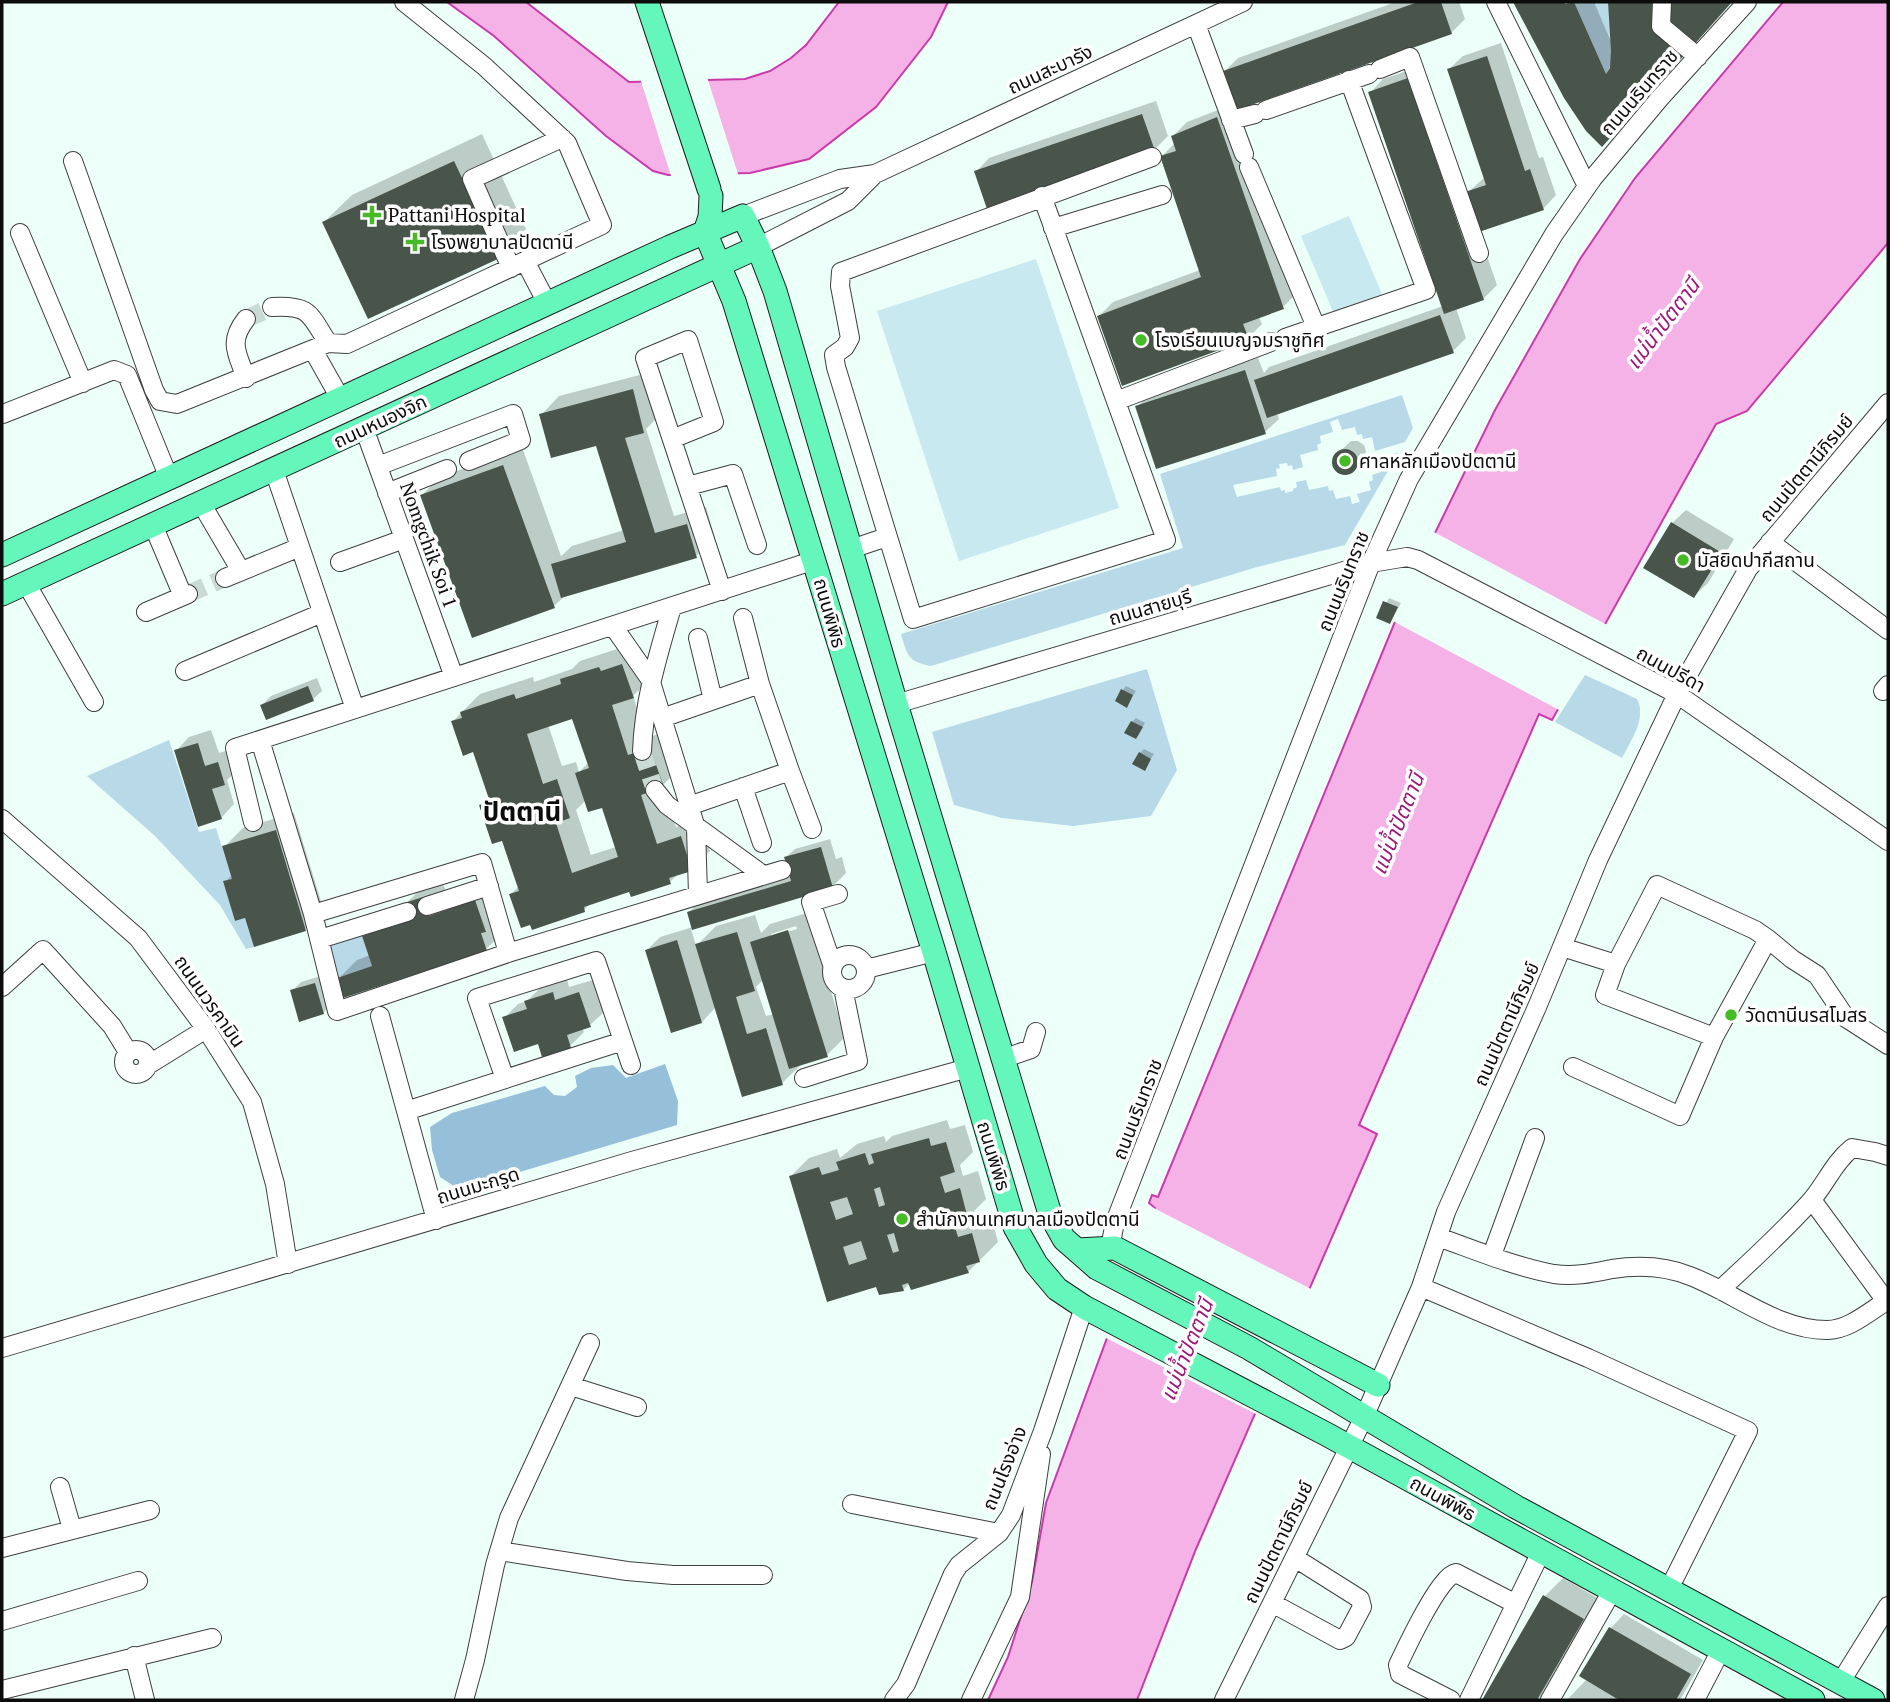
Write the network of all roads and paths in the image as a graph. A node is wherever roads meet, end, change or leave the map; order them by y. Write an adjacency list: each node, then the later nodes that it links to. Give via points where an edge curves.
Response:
1 (404, 2): 11 (street, via 484,66)
2 (647, 2): 16 (main road)
3 (1243, 2): 7 (street, ถนนสะบารัง)
4 (1496, 2): 15 (street)
5 (1662, 2): 8 (street, via 1661,26)
6 (1747, 2): 8 (street, ถนนนรินทราช)
7 (1196, 24): 10 (street); 14 (street, ถนนสะบารัง)
8 (1698, 57): 15 (street, ถนนนรินทราช)
9 (1349, 80): 10 (street); 24 (street, via 1410,58); 30 (street, via 1426,290)
10 (1231, 120): 30 (street)
11 (562, 138): 25 (street, via 601,225); 25 (street, via 472,179)
12 (1152, 157): 18 (street)
13 (73, 161): 32 (street, via 160,401 177,404)
14 (875, 174): 19 (street, via 840,179); 23 (street, via 848,201)
15 (1587, 186): 60 (street, ถนนนรินทราช, via 1409,479)
16 (710, 192): 19 (main road); 21 (main road)
17 (1162, 195): 20 (street)
18 (1042, 196): 20 (street); 50 (street, via 841,272 850,338 834,355 836,367)
19 (743, 216): 21 (main road, ถนนหนองจิก); 23 (main road, ถนนพิพิธ)
20 (1053, 228): 35 (street)
21 (705, 232): 26 (main road, ถนนพิพิธ); 27 (main road, ถนนหนองจิก)
22 (20, 233): 33 (street)
23 (758, 247): 26 (main road, ถนนหนองจิก); 55 (main road, ถนนพิพิธ)
24 (1479, 253)
25 (518, 264): 27 (street); 31 (street, via 347,344)
26 (719, 264): 38 (main road, ถนนหนองจิก); 57 (main road, ถนนพิพิธ)
27 (547, 303): 34 (main road, ถนนหนองจิก)
28 (272, 307): 31 (street, via 294,306 309,312)
29 (246, 319): 32 (street, via 234,345)
30 (1316, 327): 35 (street)
31 (321, 347): 32 (street); 34 (street)
32 (246, 378)
33 (83, 383): 37 (street); 45 (street, via 114,370 127,375)
34 (340, 398): 39 (main road, ถนนหนองจิก)
35 (1116, 401): 50 (street, via 1167,540 913,619)
36 (1888, 403): 52 (street, ถนนปัตตานีภิรมย์)
37 (3, 414)
38 (364, 428): 42 (street, Nomgchik Soi 1); 43 (main road, ถนนหนองจิก)
39 (259, 435): 43 (main road); 45 (main road, ถนนหนองจิก)
40 (672, 439): 40 (street, via 714,422 688,340 645,358); 46 (street)
41 (469, 461): 42 (street, via 521,440 513,414)
42 (378, 466): 47 (street, Nomgchik Soi 1)
43 (274, 470): 48 (main road, ถนนหนองจิก); 54 (street)
44 (447, 470): 47 (street)
45 (169, 478): 48 (main road); 56 (main road, ถนนหนองจิก)
46 (688, 486): 53 (street, via 733,474); 62 (street)
47 (387, 493): 51 (street, Nomgchik Soi 1)
48 (192, 507): 49 (main road, ถนนหนองจิก); 54 (street, via 233,574)
49 (153, 525): 61 (main road, ถนนหนองจิก); 65 (street, via 186,595)
50 (887, 537): 55 (street)
51 (404, 539): 59 (street); 72 (street, Nomgchik Soi 1)
52 (1770, 542): 69 (street); 76 (street, ถนนปัตตานีภิรมย์, via 1748,569)
53 (757, 545)
54 (300, 547): 66 (street)
55 (851, 549): 57 (main road); 75 (main road, ถนนพิพิธ)
56 (2, 555)
57 (815, 560): 62 (street); 77 (main road, ถนนพิพิธ)
58 (1418, 560): 60 (street, ถนนสายบุรี, via 1407,557); 76 (street, ถนนปรีดา)
59 (340, 562)
60 (1371, 563): 75 (street, ถนนสายบุรี); 133 (street, ถนนนรินทราช, via 1115,1222)
61 (26, 583): 63 (main road, ถนนหนองจิก); 79 (street)
62 (722, 590): 64 (street)
63 (2, 594)
64 (672, 607): 68 (street); 73 (street)
65 (146, 612)
66 (322, 613): 71 (street); 80 (street)
67 (743, 618): 74 (street)
68 (613, 626): 72 (street); 73 (street)
69 (1888, 630)
70 (698, 638): 78 (street)
71 (185, 671)
72 (454, 677): 80 (street)
73 (650, 679): 81 (street); 83 (street)
74 (760, 684): 78 (street); 84 (street)
75 (893, 694): 77 (main road); 89 (main road, ถนนพิพิธ)
76 (1677, 694): 94 (street, ถนนปรีดา); 107 (street, ถนนปัตตานีภิรมย์)
77 (854, 695): 93 (main road, ถนนพิพิธ)
78 (713, 700): 81 (street)
79 (94, 702)
80 (355, 709): 82 (street)
81 (662, 718): 87 (street)
82 (260, 740): 90 (street, via 235,748); 103 (street)
83 (642, 751)
84 (790, 771): 85 (street); 92 (street)
85 (743, 787): 87 (street); 95 (street)
86 (655, 790): 91 (street)
87 (689, 806): 91 (street)
88 (2, 820): 116 (street, ถนนนวรคามิน, via 138,938)
89 (933, 821): 93 (main road); 106 (main road, ถนนพิพิธ)
90 (253, 822)
91 (696, 828): 97 (street); 99 (street)
92 (811, 829)
93 (897, 833): 108 (main road, ถนนพิพิธ)
94 (1888, 841)
95 (762, 843)
96 (782, 870): 97 (street)
97 (763, 875): 99 (street)
98 (489, 886): 101 (street); 103 (street, via 482,863); 109 (street)
99 (698, 894): 109 (street)
100 (838, 894): 111 (street, via 811,902)
101 (426, 906)
102 (407, 912): 104 (street)
103 (313, 914): 104 (street)
104 (320, 939): 109 (street, via 337,1011)
105 (1768, 939): 110 (street, via 1657,886); 118 (street); 120 (street, via 1817,975 1846,1018)
106 (969, 941): 108 (main road); 121 (main road, ถนนพิพิธ)
107 (1562, 947): 110 (street); 132 (street, ถนนปัตตานีภิรมย์)
108 (934, 952): 112 (street); 124 (main road, ถนนพิพิธ)
109 (508, 953)
110 (1616, 964): 118 (street, via 1605,995)
111 (833, 967): 112 (street, via 838,959 854,956); 114 (street, via 836,983)
112 (866, 969): 114 (street, via 860,985)
113 (2, 987): 116 (street, via 43,950 112,1026 128,1052 124,1066 136,1074)
114 (844, 988): 125 (street, via 858,1061)
115 (380, 1016): 127 (street)
116 (206, 1029): 136 (street, ถนนนวรคามิน, via 252,1102 275,1184)
117 (1036, 1032): 121 (street, via 1031,1049)
118 (1714, 1037): 123 (street, via 1680,1116)
119 (622, 1041): 122 (street); 126 (street); 126 (street, via 596,961 477,998)
120 (1888, 1045)
121 (1004, 1058): 124 (main road); 134 (main road, ถนนพิพิธ, via 1050,1213 1064,1239)
122 (631, 1065)
123 (1573, 1067)
124 (968, 1068): 131 (street, ถนนมะกรูด); 140 (main road, ถนนพิพิธ, via 1016,1227 1036,1264 1057,1289)
125 (804, 1078)
126 (505, 1079): 127 (street)
127 (405, 1111): 131 (street)
128 (1535, 1138): 135 (street)
129 (1888, 1156): 130 (street, via 1852,1149 1842,1156)
130 (1812, 1200): 138 (street); 139 (street)
131 (436, 1220): 136 (street, ถนนมะกรูด)
132 (1438, 1237): 135 (street); 137 (street, ถนนปัตตานีภิรมย์)
133 (1113, 1248): 134 (main road); 143 (main road)
134 (1077, 1250): 146 (main road, ถนนพิพิธ, via 1097,1268)
135 (1492, 1255): 138 (street, via 1555,1274 1662,1268)
136 (288, 1264): 142 (street, ถนนมะกรูด)
137 (1421, 1286): 143 (street, ถนนปัตตานีภิรมย์); 160 (street, via 1748,1431)
138 (1720, 1290): 139 (street, via 1782,1321 1830,1330 1847,1326)
139 (1887, 1300)
140 (1091, 1311): 147 (street, ถนนโรงอ่าง); 148 (main road, ถนนพิพิธ)
141 (590, 1343): 144 (street)
142 (2, 1348)
143 (1378, 1385): 146 (street, ถนนปัตตานีภิรมย์)
144 (571, 1386): 145 (street); 155 (street, via 509,1518)
145 (637, 1407)
146 (1365, 1415): 148 (street, ถนนปัตตานีภิรมย์); 160 (main road, ถนนพิพิธ, via 1516,1507)
147 (1043, 1431): 153 (street, ถนนโรงอ่าง, via 1011,1516); 174 (street, via 1020,1597)
148 (1348, 1446): 156 (main road, ถนนพิพิธ); 157 (street, ถนนปัตตานีภิรมย์)
149 (60, 1488): 152 (street)
150 (852, 1504): 153 (street)
151 (150, 1510): 152 (street)
152 (72, 1530): 154 (street)
153 (999, 1533): 173 (street, ถนนโรงอ่าง, via 953,1574 906,1684)
154 (2, 1549)
155 (499, 1551): 158 (street, via 627,1571); 172 (street)
156 (1541, 1552): 161 (main road, ถนนพิพิธ); 163 (street)
157 (1295, 1558): 162 (street, ถนนปัตตานีภิรมย์); 162 (street, via 1360,1599 1357,1617 1340,1640)
158 (763, 1575)
159 (138, 1581): 165 (street)
160 (1669, 1589): 169 (main road, ถนนพิพิธ)
161 (1612, 1591): 167 (main road, ถนนพิพิธ); 178 (street)
162 (1272, 1603): 175 (street, ถนนปัตตานีภิรมย์)
163 (1516, 1604): 176 (street, via 1456,1573 1447,1577 1398,1665 1400,1674); 177 (street)
164 (1888, 1606): 169 (street)
165 (2, 1621)
166 (212, 1638): 168 (street)
167 (1721, 1650): 179 (street); 180 (main road, ถนนพิพิธ)
168 (134, 1656): 170 (street); 171 (street)
169 (1840, 1683): 181 (main road, ถนนพิพิธ)
170 (2, 1690)
171 (145, 1700)
172 (464, 1700)
173 (894, 1700)
174 (971, 1700)
175 (1224, 1700)
176 (1451, 1700)
177 (1469, 1700)
178 (1550, 1700)
179 (1695, 1700)
180 (1813, 1700)
181 (1873, 1700)

